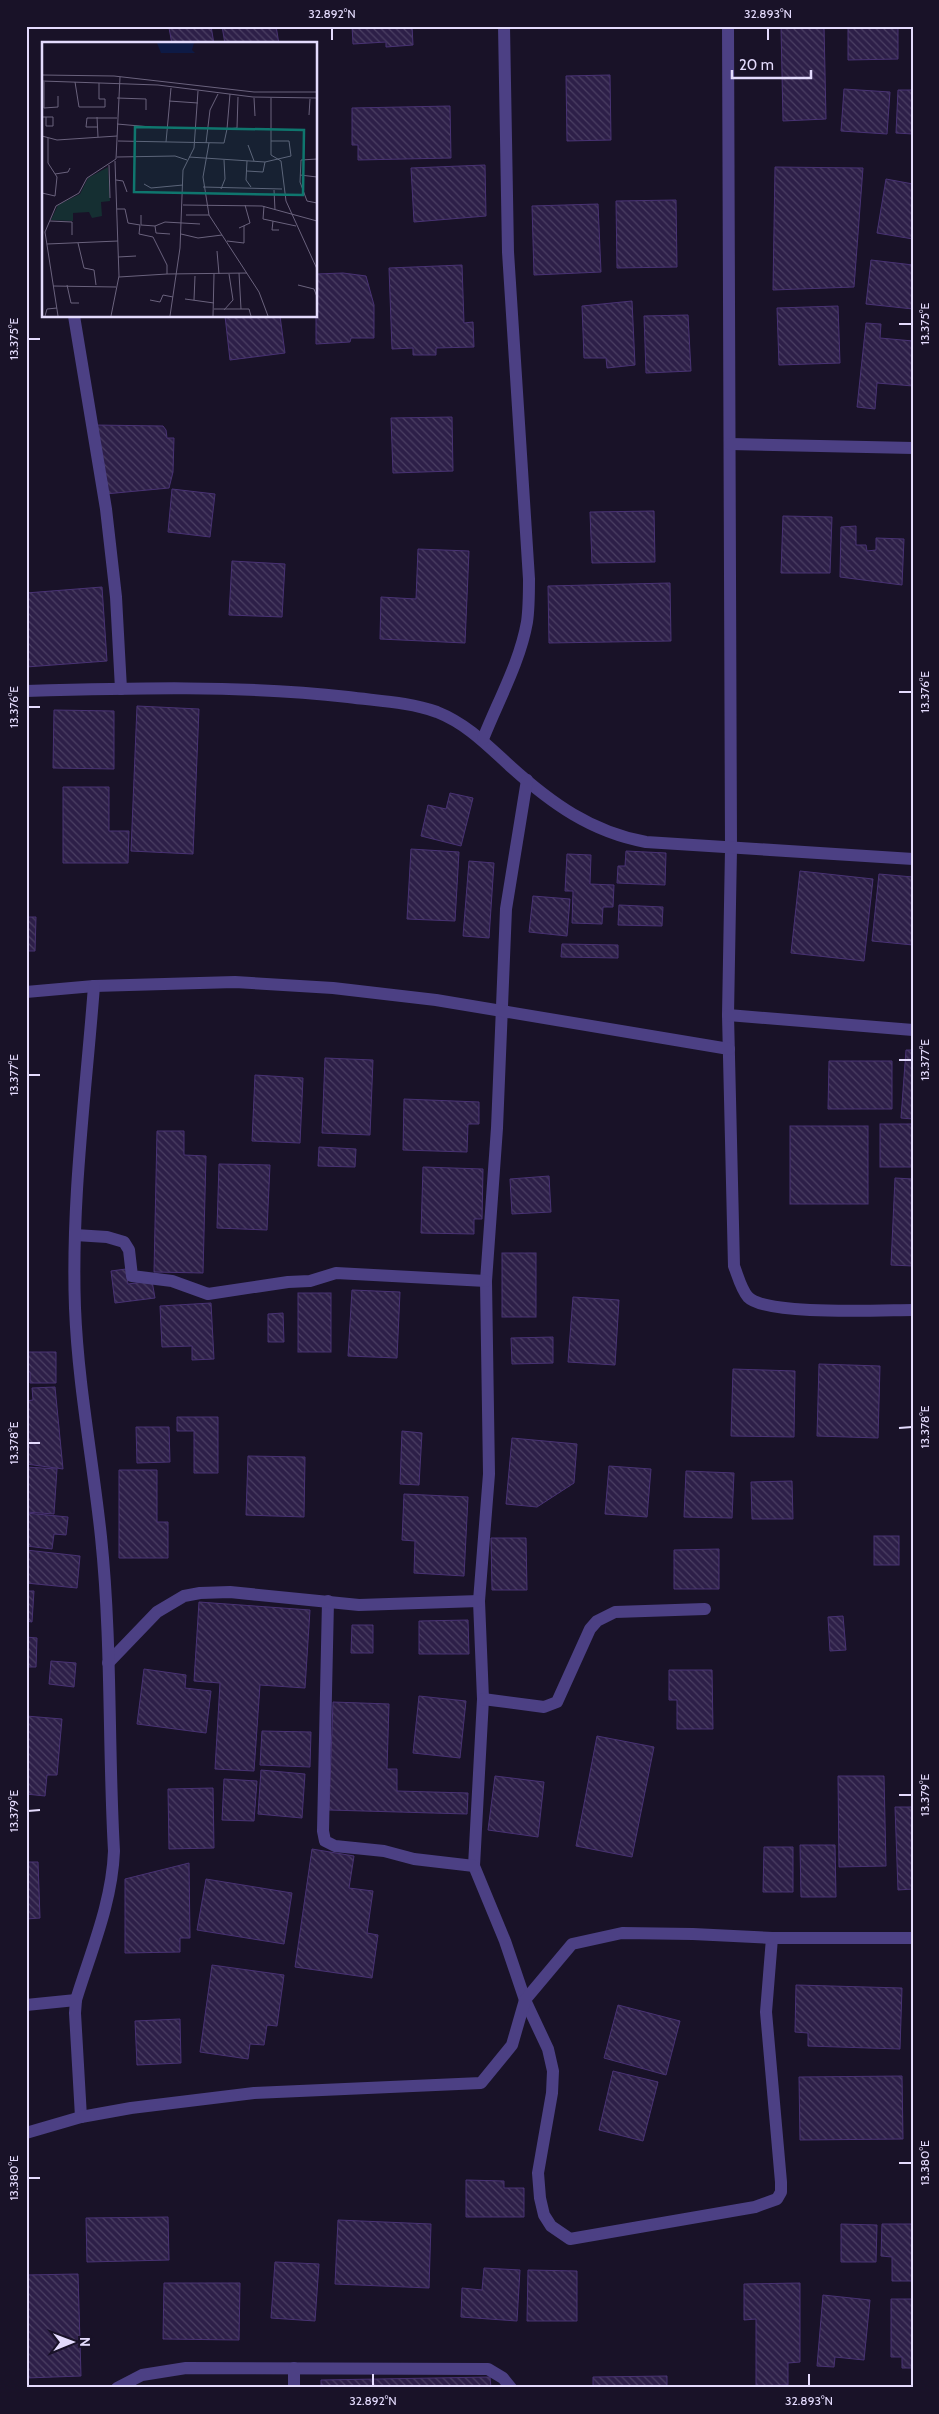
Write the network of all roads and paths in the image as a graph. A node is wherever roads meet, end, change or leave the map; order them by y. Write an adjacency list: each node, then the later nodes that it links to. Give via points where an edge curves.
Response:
1 (504, 26): 8 (street, via 508,252 529,603 516,660)
2 (728, 26): 4 (street)
3 (74, 318): 6 (street, via 106,509 116,597)
4 (730, 444): 5 (street); 10 (street)
5 (913, 448)
6 (121, 689): 7 (street); 8 (street, via 258,690 400,703 437,712)
7 (26, 691)
8 (483, 739): 9 (street)
9 (527, 780): 10 (street, via 592,827 620,838); 14 (street, via 506,909)
10 (731, 849): 11 (street); 15 (street)
11 (913, 859)
12 (94, 986): 13 (street); 14 (street, via 234,982 333,988 436,1000); 18 (street)
13 (26, 992)
14 (503, 1013): 17 (street); 19 (street)
15 (728, 1014): 16 (street); 17 (street)
16 (913, 1030)
17 (729, 1049): 20 (street, via 734,1266 749,1298 759,1304 793,1308)
18 (75, 1235): 19 (street, via 107,1237 124,1242 129,1250 132,1276 172,1281 208,1294 310,1281 336,1273); 24 (street, via 79,1365 101,1537)
19 (486, 1281): 22 (street, via 488,1474)
20 (913, 1310)
21 (328, 1601): 22 (street, via 359,1605); 24 (street, via 230,1592 184,1596 158,1612); 26 (street, via 325,1841 335,1846)
22 (480, 1601): 25 (street)
23 (704, 1609): 25 (street, via 615,1612 597,1621 590,1629 558,1702 552,1706)
24 (108, 1663): 29 (street, via 114,1866 107,1903)
25 (483, 1699): 26 (street)
26 (474, 1866): 30 (street)
27 (772, 1938): 28 (street); 30 (street, via 622,1933 572,1944); 30 (street, via 766,2012 781,2192 768,2204 570,2240 560,2234 544,2214 538,2173 553,2071 548,2049)
28 (913, 1938)
29 (76, 2000): 31 (street); 32 (street)
30 (525, 2000): 32 (street, via 512,2045 481,2083 254,2094)
31 (26, 2005)
32 (81, 2117): 33 (street)
33 (26, 2134)
34 (294, 2368): 35 (street, via 186,2368 142,2375); 36 (street); 37 (street, via 488,2369 503,2378)
35 (117, 2388)
36 (294, 2388)
37 (511, 2388)

